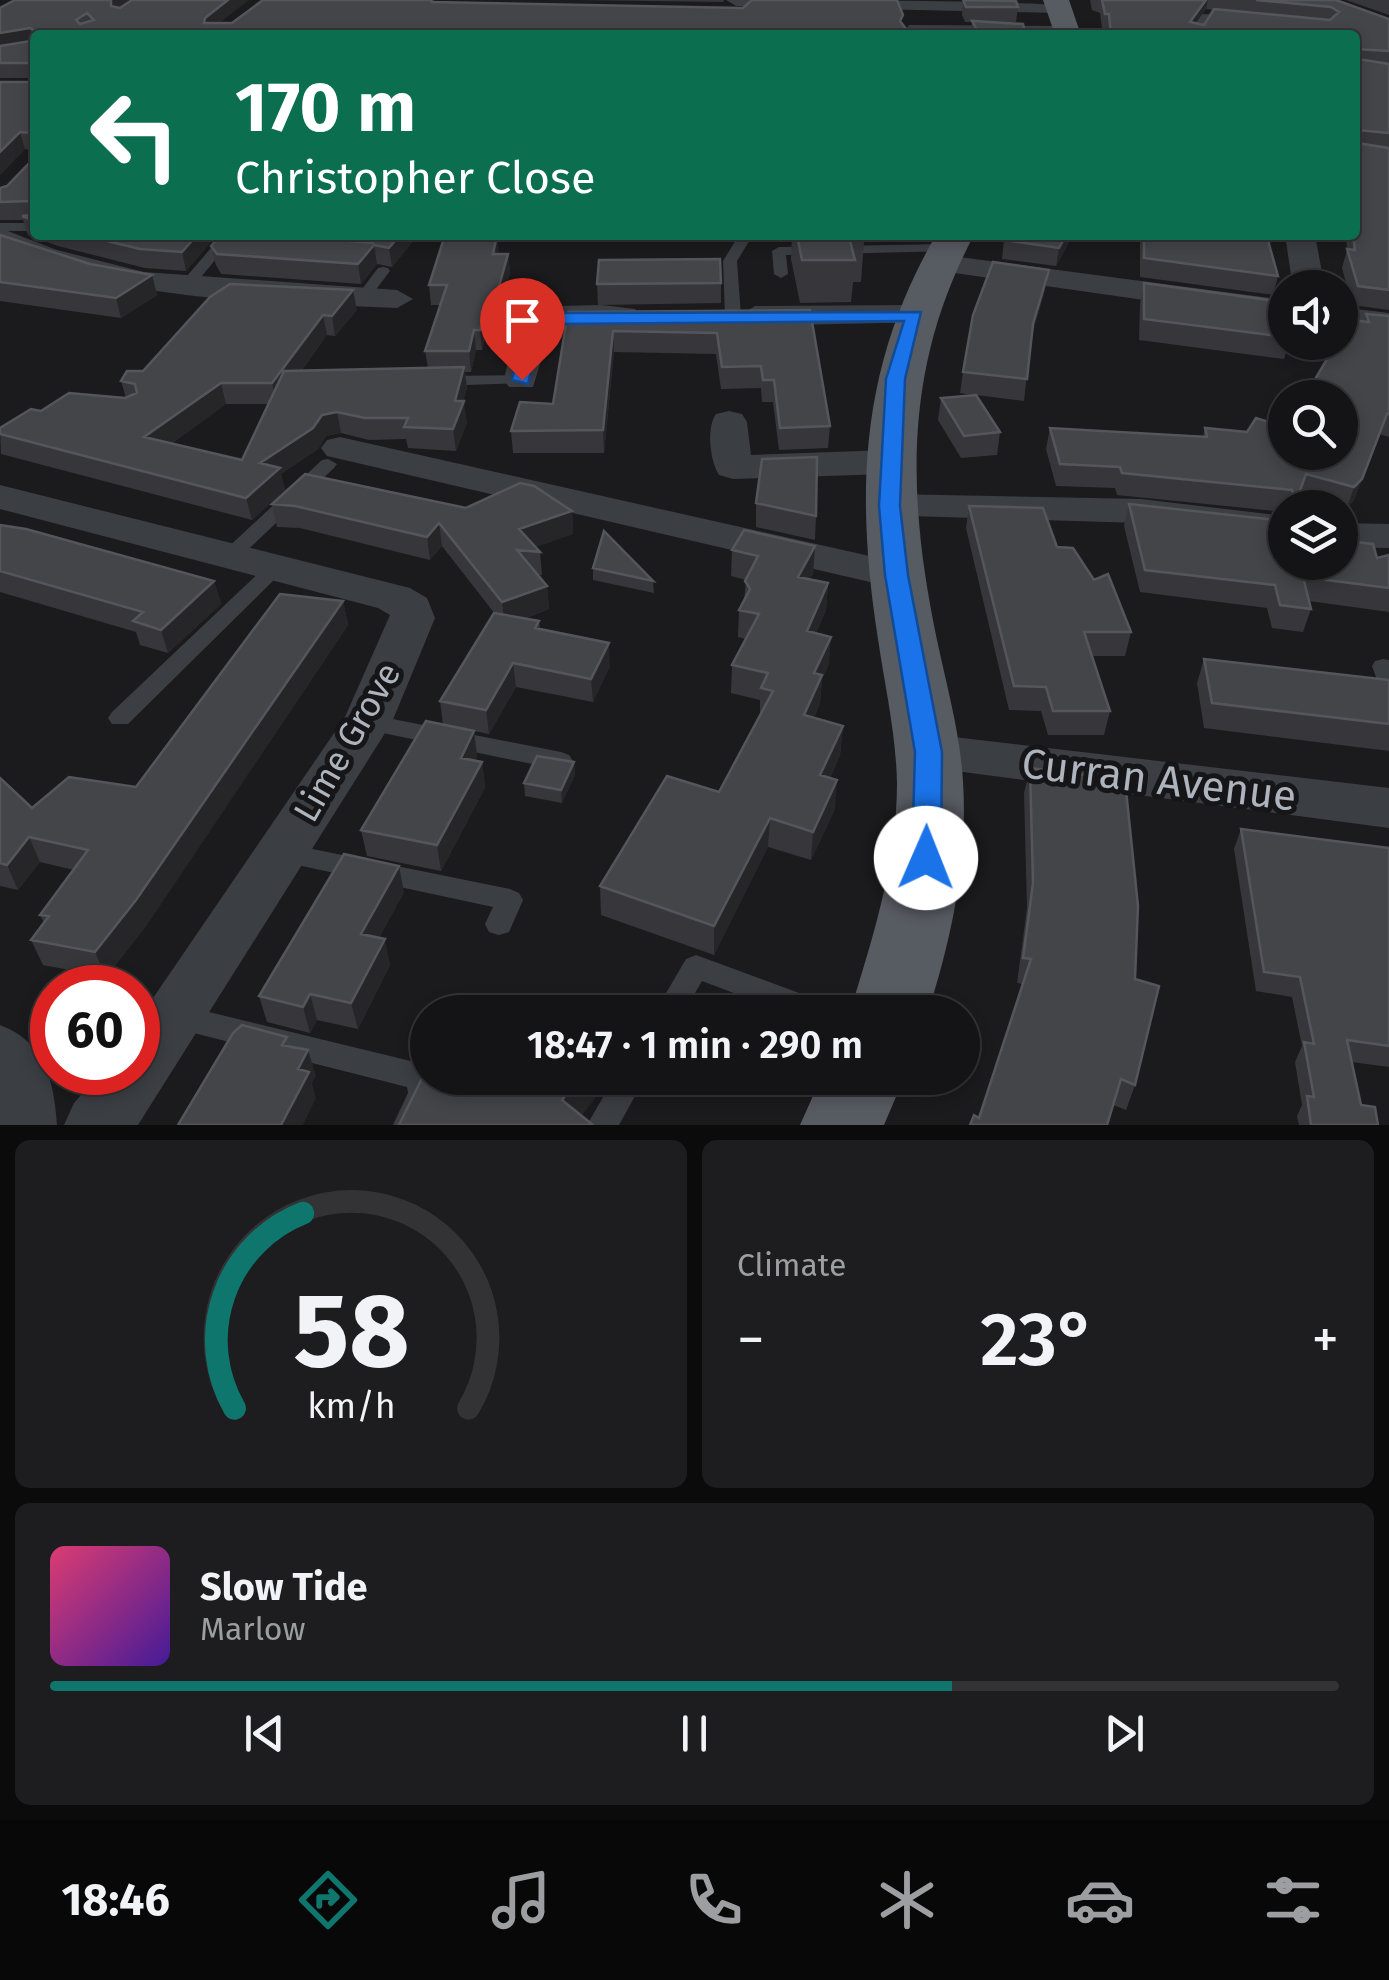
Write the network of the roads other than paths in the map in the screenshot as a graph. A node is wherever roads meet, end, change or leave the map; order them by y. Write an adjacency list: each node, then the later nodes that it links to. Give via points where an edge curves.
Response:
1 (731, 12): 2 (street)
2 (1062, 18): 4 (lane)
3 (1252, 20): 5 (lane, via 1202,16)
4 (909, 28)
5 (1198, 30)
6 (0, 227): 7 (lane)
7 (30, 227)
8 (0, 237): 16 (street, via 113,274)
9 (226, 240): 16 (lane)
10 (743, 240): 23 (lane, via 730,260)
11 (1301, 240): 14 (street)
12 (946, 249): 15 (lane, via 779,251); 19 (street); 20 (main road)
13 (383, 270): 17 (lane)
14 (1306, 270)
15 (782, 274)
16 (186, 286): 17 (street)
17 (363, 297): 18 (street)
18 (397, 299)
19 (1268, 307)
20 (915, 315): 23 (street); 31 (main road, via 895,379)
21 (662, 316): 26 (street, via 572,316 540,323 532,331)
22 (698, 316): 23 (street)
23 (734, 316)
24 (1358, 319): 25 (street)
25 (1389, 323)
26 (522, 380): 27 (lane)
27 (423, 381)
28 (730, 422): 31 (street, via 733,467)
29 (334, 456): 32 (street); 37 (lane)
30 (569, 464): 32 (street)
31 (889, 484): 34 (street); 38 (main road)
32 (542, 494): 38 (street)
33 (0, 497): 37 (street, Lime Grove)
34 (1268, 526)
35 (1358, 535): 36 (street)
36 (1389, 536)
37 (253, 562): 39 (lane); 40 (street, Lime Grove, via 411,608 412,624)
38 (896, 575): 41 (main road)
39 (120, 718)
40 (367, 722): 42 (lane); 44 (street, Lime Grove)
41 (928, 752): 43 (street, Curran Avenue); 48 (main road, via 926,858)
42 (567, 762)
43 (1389, 808)
44 (282, 852): 45 (lane, via 510,900); 49 (street, Lime Grove)
45 (499, 924)
46 (679, 995): 47 (lane, via 696,968)
47 (770, 995)
48 (895, 995)
49 (174, 1016): 52 (street, Lime Grove); 53 (lane, via 419,1078 423,1094)
50 (620, 1095): 54 (lane)
51 (855, 1095): 55 (main road)
52 (97, 1125)
53 (408, 1125)
54 (602, 1125)
55 (842, 1125)

